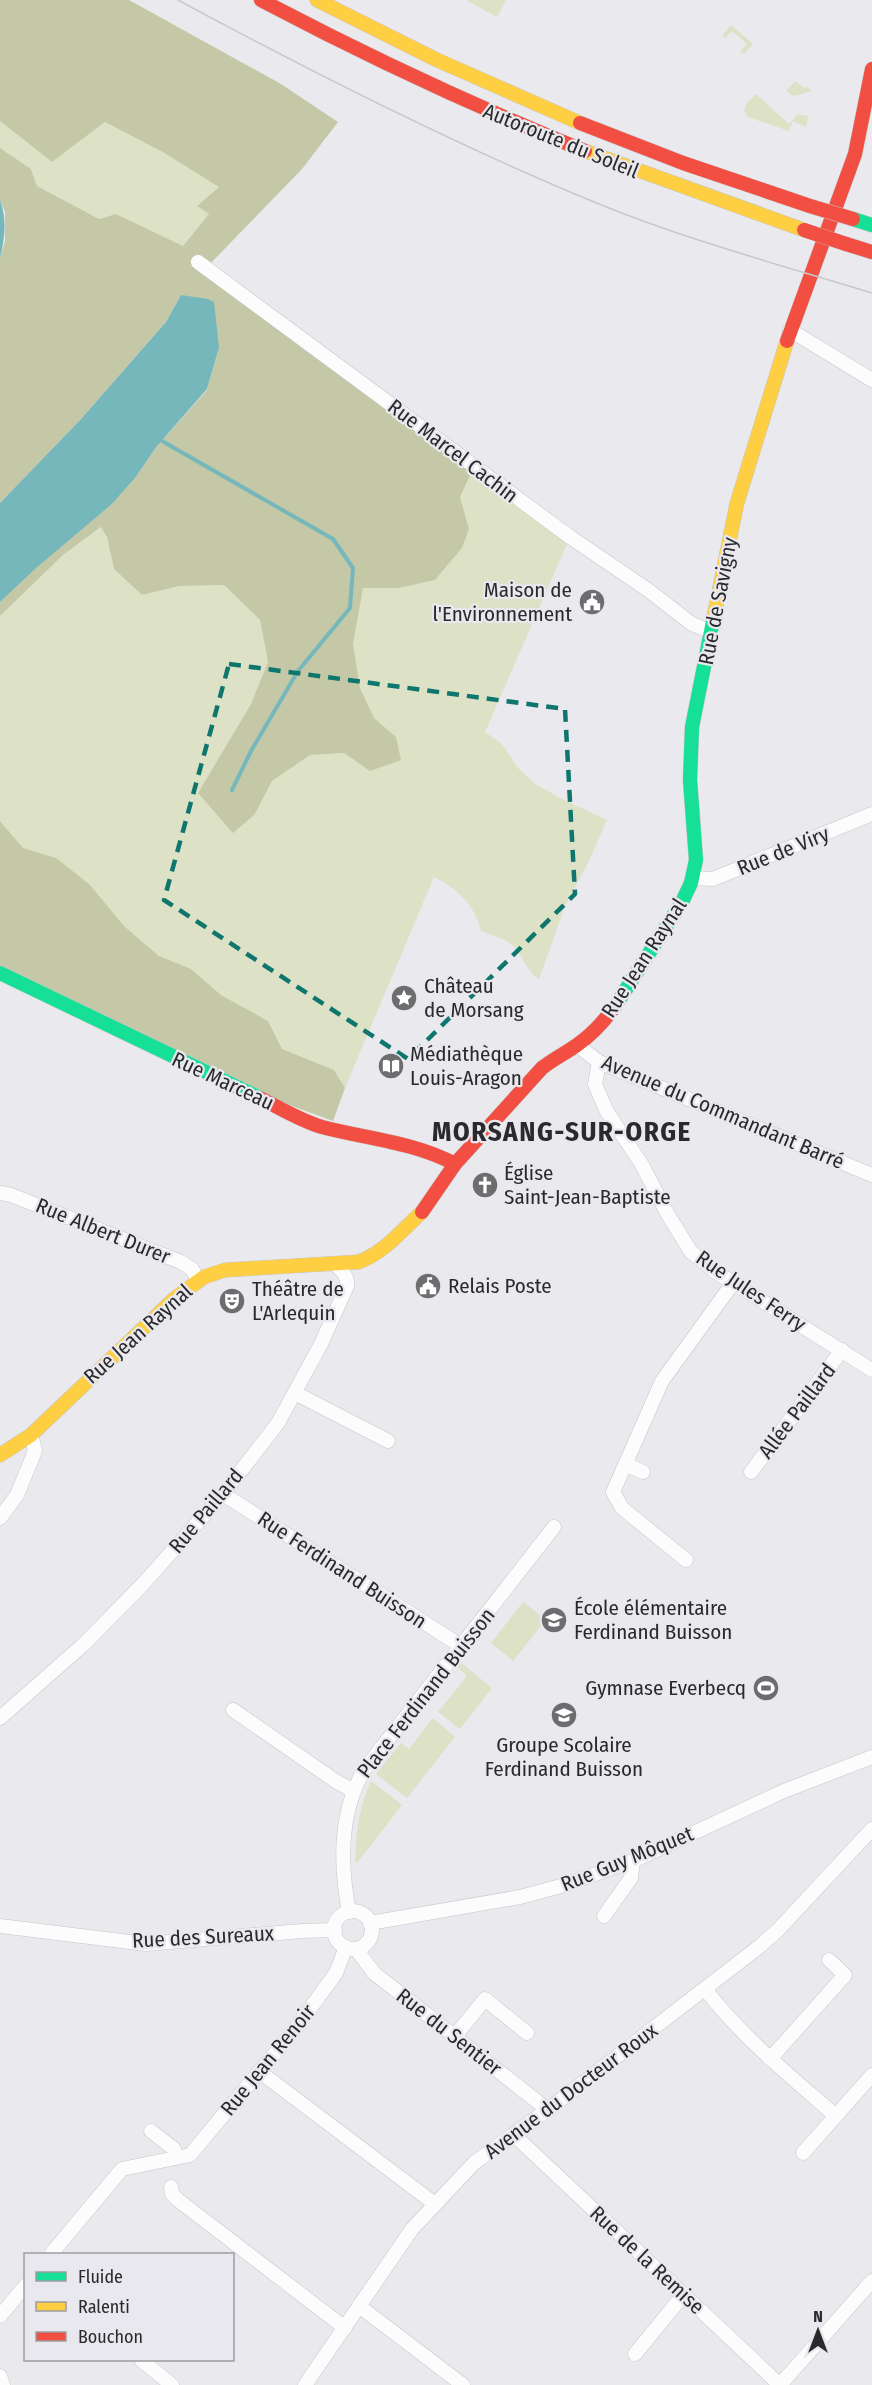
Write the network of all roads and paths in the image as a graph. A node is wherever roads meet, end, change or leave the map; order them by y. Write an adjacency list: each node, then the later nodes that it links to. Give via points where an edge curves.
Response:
1 (261, 0): 7 (main road, Autoroute du Soleil, bridge, via 367,56 504,118 642,174)
2 (317, 0): 6 (main road, Autoroute du Soleil, bridge, via 450,67 581,124 702,170)
3 (872, 69): 5 (main road, Rue de Savigny)
4 (872, 121): 5 (main road, Rue de Savigny)
5 (855, 154): 9 (main road, Rue de Savigny)
6 (872, 225)
7 (872, 252)
8 (198, 262): 11 (street, Rue Marcel Cachin, via 570,537 692,624)
9 (790, 330): 10 (street); 11 (main road, Rue de Savigny, via 740,488)
10 (872, 380)
11 (712, 632): 13 (main road, Rue de Savigny, via 691,749 696,853)
12 (872, 814): 13 (street, Rue de Viry, via 713,879)
13 (693, 878): 15 (main road, Rue Jean Raynal, via 682,902 615,1005)
14 (0, 973): 17 (main road, Rue Marceau, via 319,1126 404,1143)
15 (578, 1045): 16 (street, Avenue du Commandant Barré); 17 (main road, Rue Jean Raynal, via 542,1068)
16 (599, 1062): 18 (street, Avenue du Commandant Barré); 22 (street, Rue Jules Ferry, via 595,1084 667,1214 691,1252)
17 (455, 1164): 20 (main road, Rue Jean Raynal, via 424,1210 407,1227 367,1259)
18 (872, 1175)
19 (0, 1193): 21 (street, Rue Albert Durer, via 181,1262 192,1269)
20 (335, 1264): 21 (main road, Rue Jean Raynal, via 225,1270); 25 (street, Rue Paillard, via 348,1280 347,1286)
21 (198, 1280): 26 (main road, Rue Jean Raynal)
22 (734, 1282): 23 (street, Rue Jules Ferry); 29 (street, via 662,1381)
23 (842, 1350): 24 (street, Rue Jules Ferry); 31 (street, Allée Paillard)
24 (872, 1370)
25 (295, 1393): 27 (street); 32 (street, Rue Paillard, via 278,1423)
26 (31, 1435): 28 (main road, Rue Jean Raynal); 33 (street, via 33,1456 17,1494)
27 (388, 1441)
28 (0, 1455)
29 (625, 1464): 30 (street); 35 (street, via 613,1492 617,1502)
30 (643, 1472)
31 (752, 1472)
32 (223, 1494): 36 (street, Rue Ferdinand Buisson); 38 (street, Rue Paillard, via 84,1644)
33 (0, 1518)
34 (554, 1527): 36 (street, Place Ferdinand Buisson)
35 (686, 1560)
36 (461, 1646): 40 (street, Place Ferdinand Buisson, via 364,1770)
37 (233, 1710): 40 (street)
38 (0, 1718)
39 (872, 1757): 42 (street, Rue Guy Môquet, via 784,1791)
40 (354, 1791): 43 (street, Place Ferdinand Buisson, via 343,1850 343,1882)
41 (872, 1829): 50 (street, Avenue du Docteur Roux, via 778,1930)
42 (633, 1861): 44 (street, via 631,1878); 45 (street, Rue Guy Môquet, via 520,1897)
43 (350, 1912): 45 (street, via 362,1914); 47 (street, via 339,1918)
44 (604, 1916)
45 (370, 1923): 48 (street, via 371,1934 366,1944)
46 (0, 1926): 47 (street, Rue des Sureaux, via 146,1944)
47 (334, 1930): 48 (street, via 338,1941)
48 (351, 1948): 52 (street, Rue du Sentier, via 374,1973); 54 (street, Rue Jean Renoir, via 295,2030)
49 (829, 1960): 53 (street, via 845,1975)
50 (705, 1989): 53 (street); 56 (street, Avenue du Docteur Roux)
51 (527, 2033): 52 (street, via 485,1999)
52 (455, 2036): 56 (street, Rue du Sentier)
53 (771, 2059): 57 (street)
54 (260, 2072): 61 (street, Rue Jean Renoir, via 190,2155); 63 (street)
55 (872, 2075): 57 (street)
56 (548, 2110): 59 (street, Avenue du Docteur Roux)
57 (836, 2116): 60 (street)
58 (151, 2131): 61 (street, via 174,2150)
59 (514, 2135): 63 (street, Avenue du Docteur Roux, via 474,2163); 67 (street, Rue de la Remise)
60 (803, 2153)
61 (176, 2158): 64 (street, Rue Jean Renoir, via 122,2169)
62 (171, 2187): 70 (street, via 178,2200)
63 (435, 2204): 68 (street, Avenue du Docteur Roux, via 412,2229)
64 (52, 2253)
65 (872, 2281): 78 (street)
66 (24, 2287): 69 (street)
67 (684, 2294): 71 (street); 78 (street, Rue de la Remise)
68 (359, 2306): 70 (street, Avenue du Docteur Roux); 77 (street)
69 (0, 2316)
70 (345, 2328): 76 (street, Avenue du Docteur Roux)
71 (635, 2354)
72 (142, 2361): 75 (street)
73 (0, 2376): 74 (street)
74 (3, 2385)
75 (172, 2385)
76 (305, 2385)
77 (463, 2385)
78 (780, 2385)

